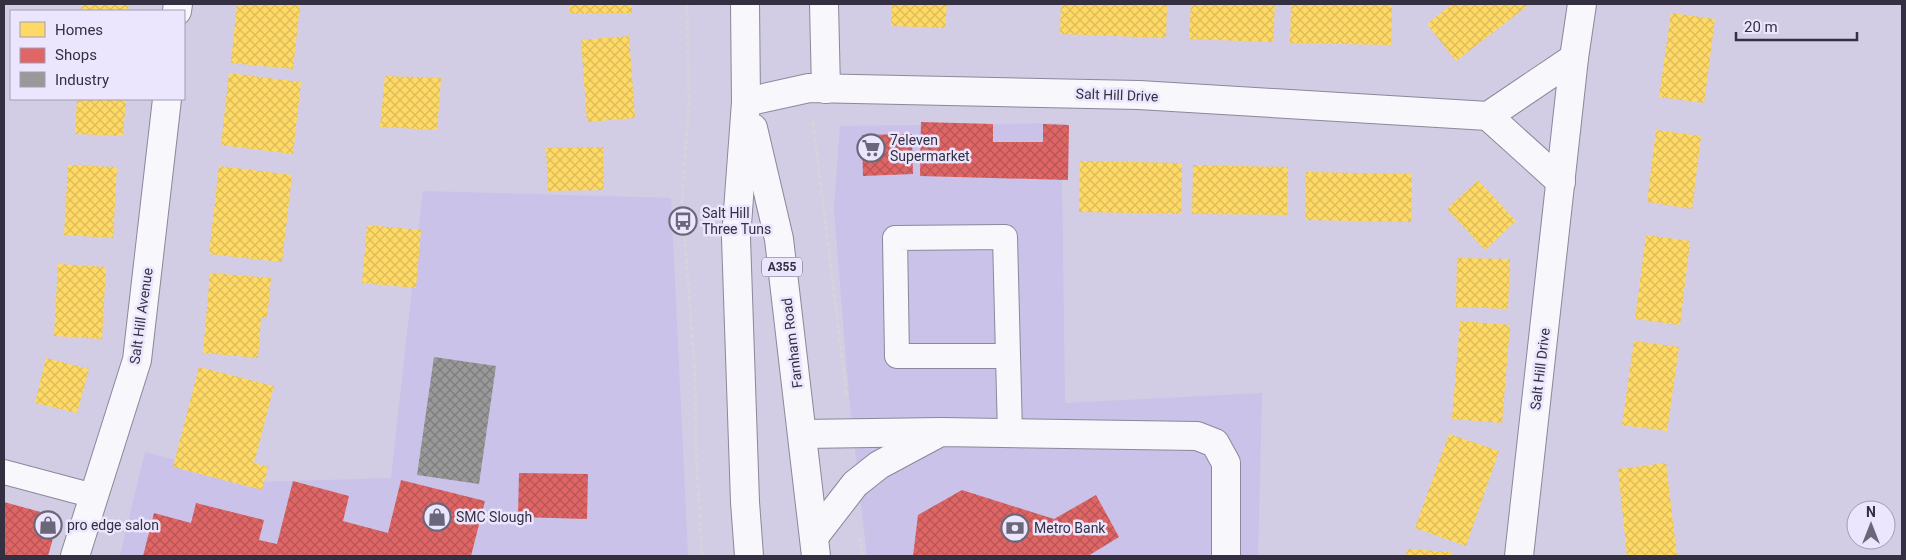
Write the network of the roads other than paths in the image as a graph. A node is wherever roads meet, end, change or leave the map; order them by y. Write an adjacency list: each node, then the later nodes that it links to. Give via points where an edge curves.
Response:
1 (745, 4): 7 (street, Farnham Road / A355)
2 (824, 4): 5 (street)
3 (1582, 4): 4 (street, Salt Hill Drive)
4 (1574, 58): 8 (street); 9 (street, Salt Hill Drive)
5 (818, 88): 7 (street, Salt Hill Drive); 8 (street, Salt Hill Drive, via 1138,95)
6 (167, 100): 15 (street, Salt Hill Avenue, via 137,360)
7 (746, 102): 12 (street, Farnham Road / A355, via 779,239); 18 (street, Farnham Road / A355, via 736,238)
8 (1488, 116): 9 (street)
9 (1561, 182): 20 (street, Salt Hill Drive)
10 (1008, 356): 10 (lane, via 1005,237 894,238 897,356); 13 (lane)
11 (941, 432): 12 (street); 13 (street); 16 (street, via 879,465 855,484)
12 (803, 434): 16 (street, Farnham Road / A355)
13 (1010, 434): 19 (street, via 1197,436 1215,443 1226,463)
14 (4, 472): 15 (lane)
15 (94, 496): 17 (street, Salt Hill Avenue)
16 (815, 547)
17 (75, 556)
18 (749, 556)
19 (1226, 556)
20 (1519, 556)

